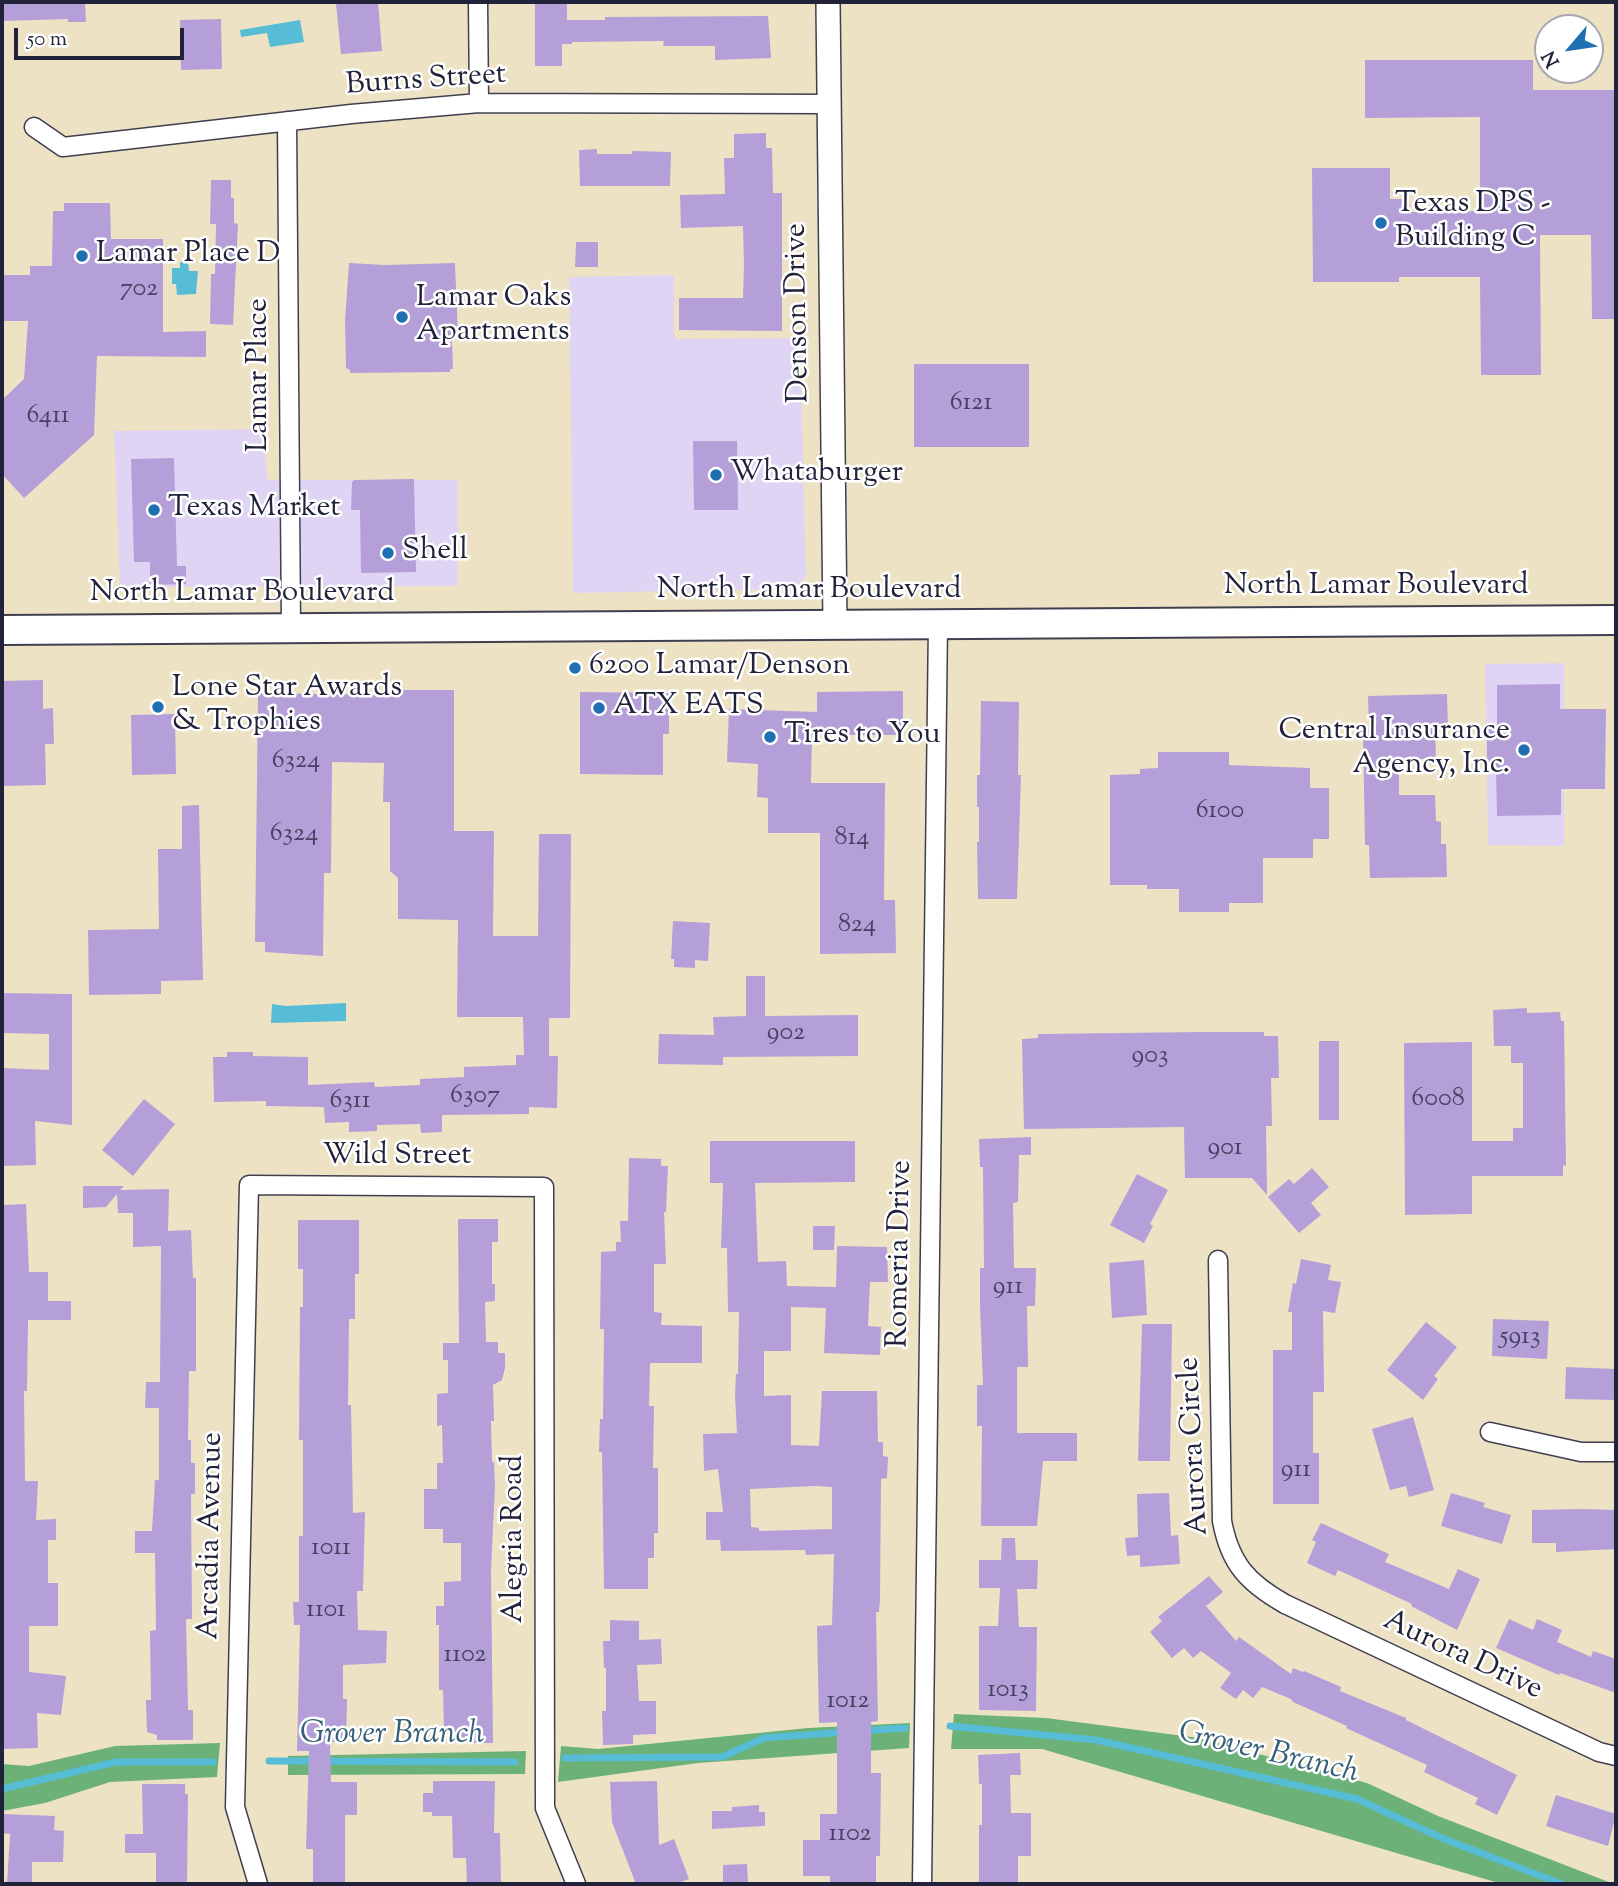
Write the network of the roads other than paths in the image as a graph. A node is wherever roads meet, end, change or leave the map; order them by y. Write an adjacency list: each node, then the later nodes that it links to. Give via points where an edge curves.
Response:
1 (478, 2): 3 (street)
2 (828, 2): 4 (street, Denson Drive)
3 (480, 103): 4 (street, Burns Street); 5 (street, Burns Street)
4 (829, 104): 9 (street, Denson Drive)
5 (287, 121): 6 (street, Burns Street, via 63,147); 10 (street, Lamar Place)
6 (34, 127)
7 (1616, 620): 8 (main road, North Lamar Boulevard)
8 (938, 624): 9 (main road, North Lamar Boulevard); 21 (street, Romeria Drive)
9 (835, 625): 10 (main road, North Lamar Boulevard)
10 (291, 628): 11 (main road, North Lamar Boulevard)
11 (2, 630)
12 (249, 1185): 13 (street, Wild Street); 19 (street, Arcadia Avenue, via 235,1807)
13 (544, 1187): 20 (street, Alegria Road, via 545,1808)
14 (1218, 1260): 17 (street, Aurora Circle, via 1222,1521 1226,1541 1246,1577)
15 (1490, 1432): 16 (street, via 1581,1452)
16 (1616, 1452)
17 (1285, 1605): 18 (street, Aurora Drive)
18 (1616, 1756)
19 (258, 1884)
20 (576, 1884)
21 (922, 1884)

